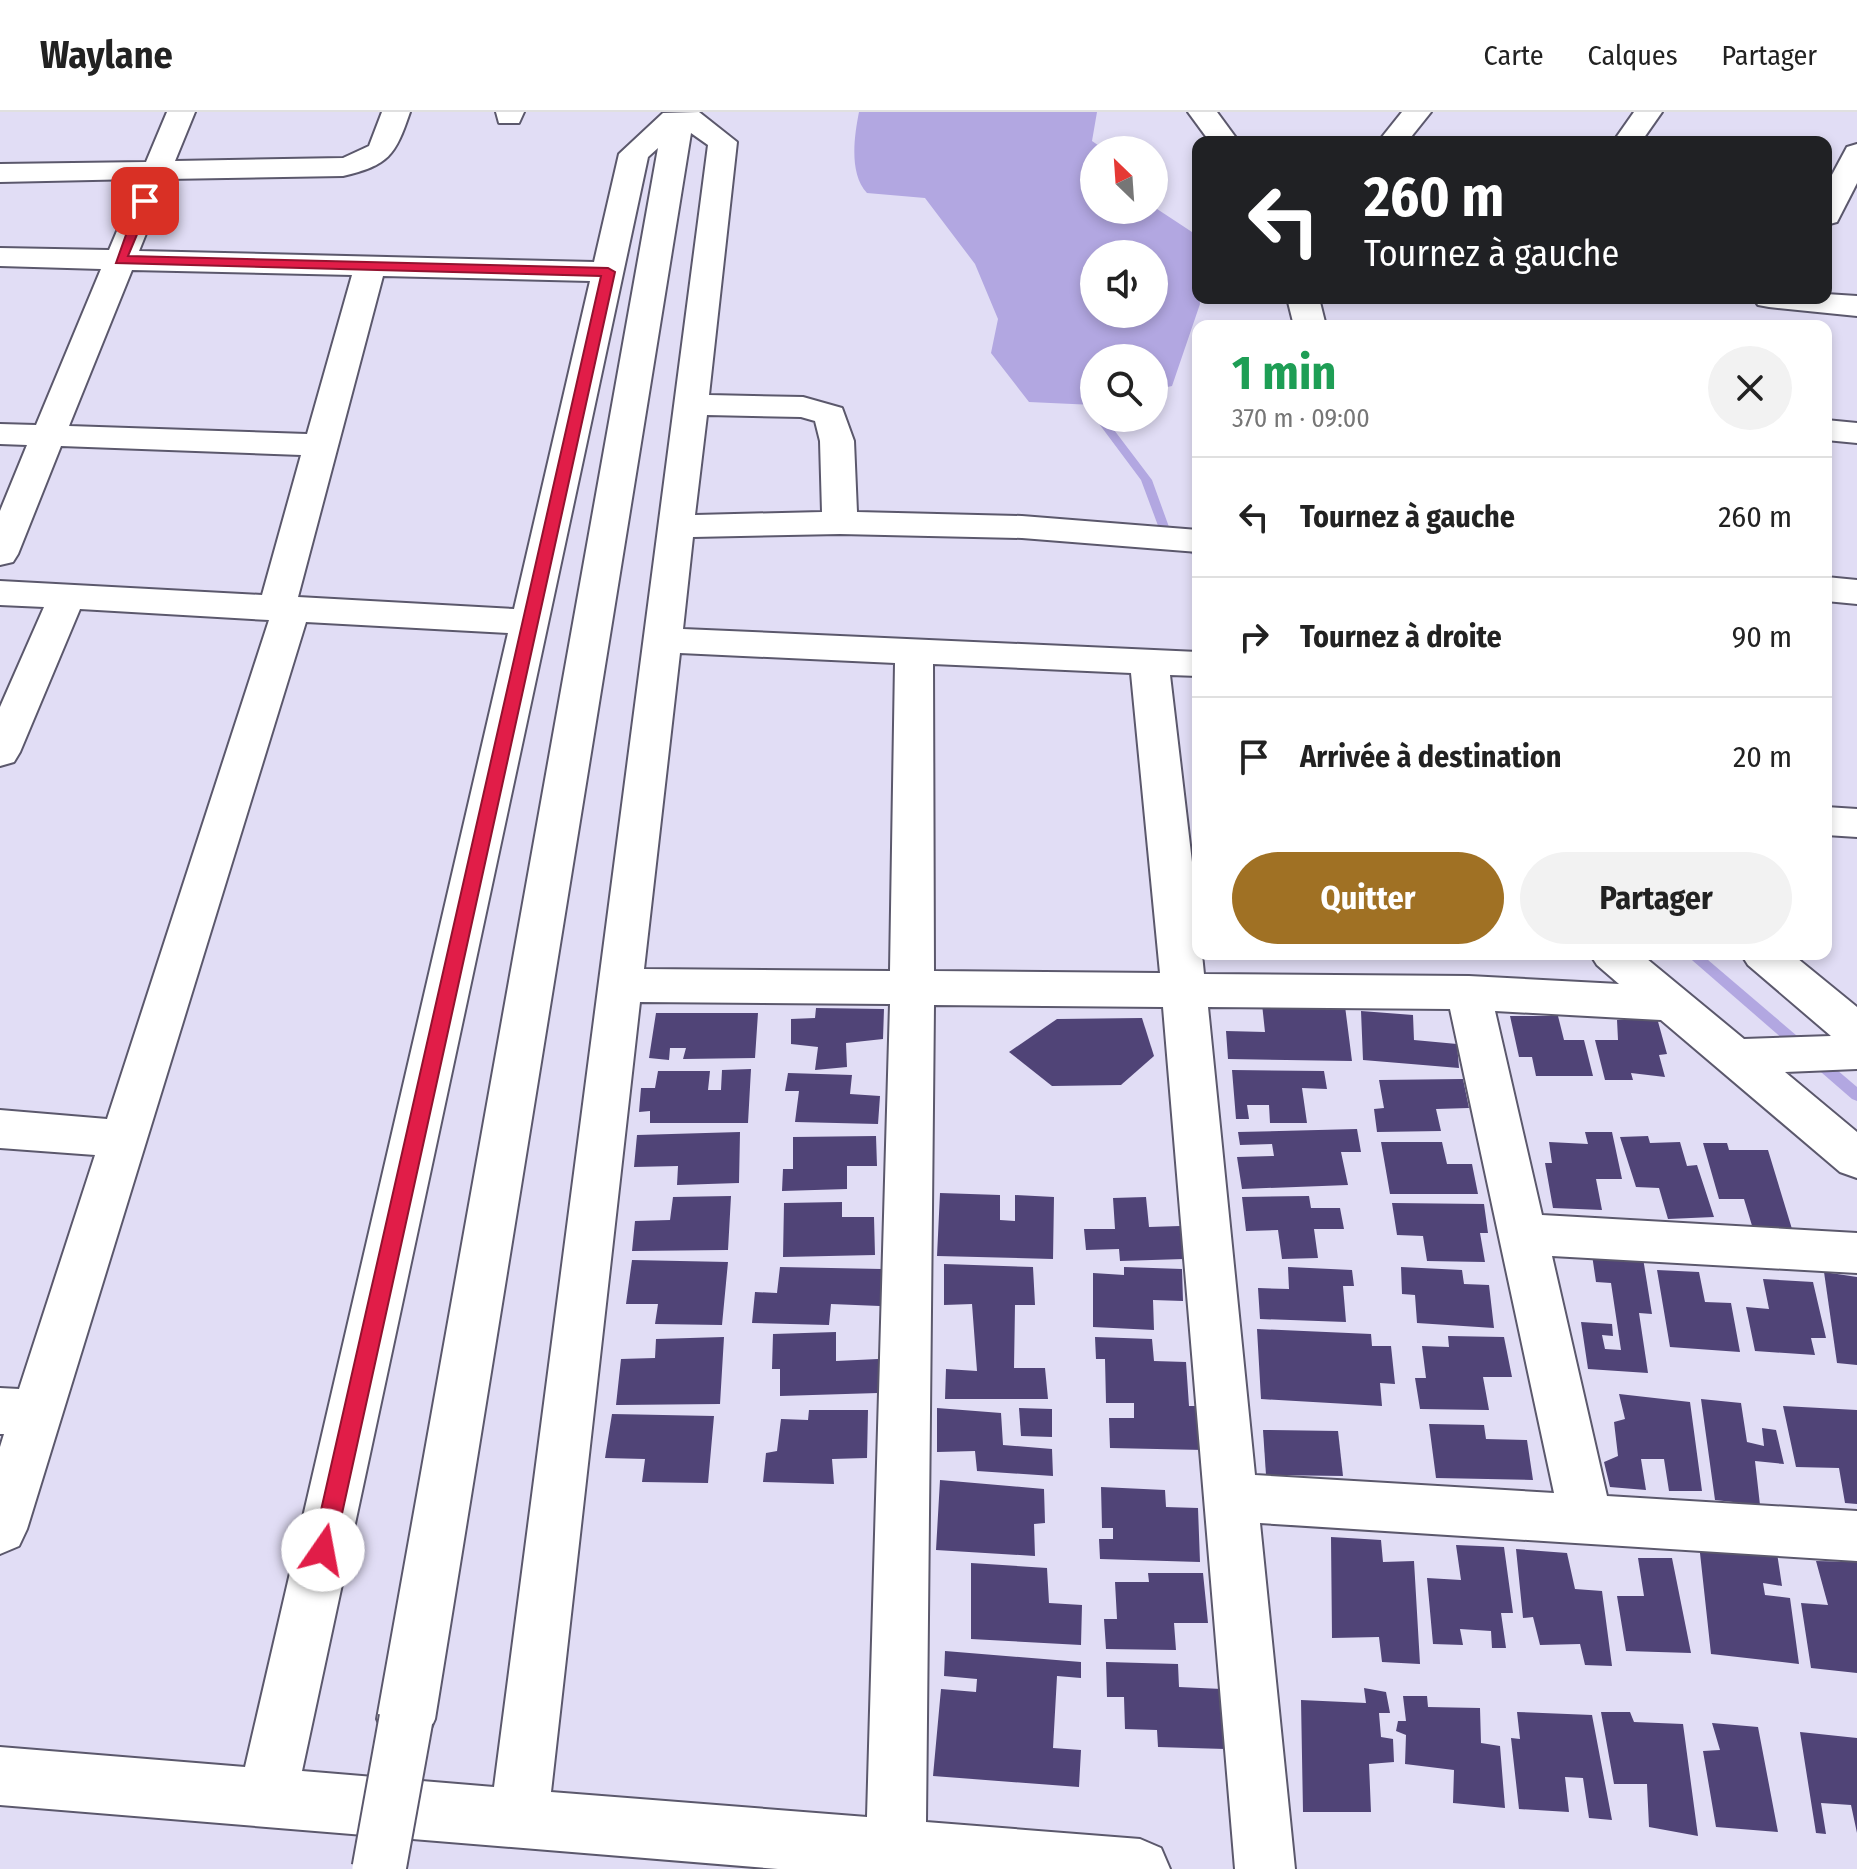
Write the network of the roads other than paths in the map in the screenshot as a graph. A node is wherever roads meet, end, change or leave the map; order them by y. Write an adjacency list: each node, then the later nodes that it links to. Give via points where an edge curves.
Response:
1 (181, 112): 11 (street)
2 (396, 112): 11 (street, via 380,153 369,162)
3 (1202, 112): 7 (street)
4 (1417, 112): 8 (street)
5 (1645, 113): 9 (street)
6 (677, 120): 17 (street, via 634,154); 20 (street, via 723,142); 68 (street, bridge)
7 (1220, 136)
8 (1397, 136)
9 (1631, 136)
10 (1857, 153): 13 (street)
11 (157, 172): 12 (street); 15 (street)
12 (0, 173)
13 (1832, 204)
14 (0, 257): 15 (street)
15 (121, 260): 16 (street); 24 (street)
16 (370, 266): 17 (street); 25 (street)
17 (608, 272): 35 (street)
18 (1832, 303): 19 (street)
19 (1857, 306)
20 (691, 405): 26 (street, via 803,407 830,415 837,441); 27 (street)
21 (1832, 431): 22 (street)
22 (1857, 433)
23 (0, 434): 24 (street)
24 (51, 436): 25 (street); 29 (street)
25 (321, 445): 34 (street)
26 (840, 523): 27 (street); 28 (street, via 1022,527)
27 (676, 526): 36 (street)
28 (1192, 541)
29 (0, 554)
30 (1832, 590): 31 (street)
31 (1857, 592)
32 (0, 593): 33 (street)
33 (67, 597): 34 (street); 40 (street)
34 (284, 608): 35 (street); 55 (street)
35 (531, 622): 65 (street)
36 (662, 640): 37 (street); 46 (street)
37 (914, 651): 38 (street); 47 (street)
38 (1149, 662): 39 (street); 41 (street)
39 (1192, 664)
40 (0, 752)
41 (1182, 797): 48 (street)
42 (1832, 821): 43 (street)
43 (1857, 823)
44 (1619, 960): 50 (street)
45 (1770, 960): 51 (street)
46 (621, 985): 47 (street); 66 (street)
47 (912, 988): 48 (street); 67 (street)
48 (1183, 990): 49 (street); 60 (street)
49 (1469, 993): 50 (street); 57 (street)
50 (1672, 1004): 53 (street)
51 (1857, 1032)
52 (1857, 1052): 53 (street)
53 (1735, 1057): 56 (street)
54 (0, 1129): 55 (street)
55 (124, 1139): 59 (street)
56 (1857, 1159)
57 (1522, 1234): 58 (street); 61 (street)
58 (1857, 1253)
59 (18, 1412): 62 (street)
60 (1228, 1497): 61 (street); 70 (street)
61 (1586, 1519): 63 (street)
62 (0, 1529)
63 (1857, 1536)
64 (0, 1776): 65 (street)
65 (267, 1798): 66 (street)
66 (519, 1818): 67 (street)
67 (896, 1847): 69 (street)
68 (379, 1869)
69 (1140, 1869)
70 (1265, 1869)

